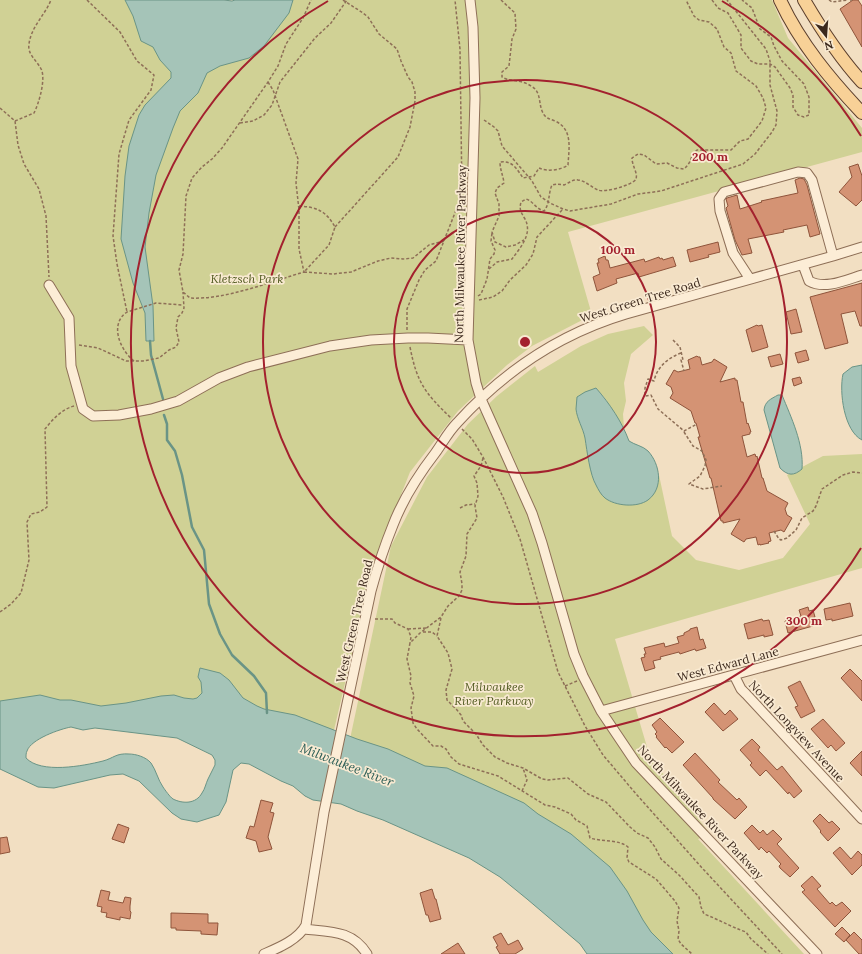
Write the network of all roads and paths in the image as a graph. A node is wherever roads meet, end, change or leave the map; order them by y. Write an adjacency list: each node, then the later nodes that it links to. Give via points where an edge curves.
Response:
1 (51, 0): 24 (path, via 28,45 31,55 42,71 38,105 34,113)
2 (87, 0): 45 (path, via 120,32 137,61 154,75 151,90 128,120 119,154 114,236)
3 (311, 0): 18 (path)
4 (343, 0): 16 (path)
5 (455, 0): 33 (path, via 460,49 462,195)
6 (470, 0): 23 (street, North Milwaukee River Parkway)
7 (501, 0): 26 (path, via 514,13 516,29 512,39 509,66 502,72 502,77 533,86 539,95 545,117 560,123 567,131 570,143 568,165 563,169 539,168 534,176)
8 (686, 0): 27 (path, via 694,16 709,22 717,29 724,47 732,53 736,71 756,86 763,98 766,108 753,134 731,150 697,150 692,154 690,164 684,168 667,163 656,164 638,154 632,158 636,171 633,183 605,192 574,179 564,185 552,185)
9 (712, 0): 17 (path, via 718,8 728,13 741,35 741,48 751,61)
10 (727, 0): 17 (path, via 766,49)
11 (742, 0): 17 (path, via 752,8 760,29 771,36 782,61 804,84 809,97 809,115 798,115 793,107 790,88)
12 (780, 0): 22 (main road, via 806,45 833,82)
13 (804, 0): 19 (main road, via 824,34)
14 (829, 0): 15 (path)
15 (850, 0)
16 (346, 1): 20 (path, via 331,23 315,38 280,82); 30 (path, via 363,12 379,34 397,49 412,82 415,101 407,139 398,157)
17 (770, 64): 29 (path, via 770,85 777,111 776,125 755,154 743,164 671,188 638,194 610,204)
18 (268, 82): 20 (path); 25 (path)
19 (862, 82)
20 (276, 96): 25 (path, via 264,115); 28 (path, via 298,159 296,183)
21 (0, 108): 24 (path)
22 (862, 113)
23 (475, 118): 26 (path, via 494,126 502,146); 43 (street, North Milwaukee River Parkway)
24 (14, 121): 41 (path, via 24,164 39,189 46,216)
25 (240, 123): 42 (path, via 212,160 192,178 188,189 183,254 179,270)
26 (529, 178): 27 (path, via 541,197); 31 (path, via 523,178 512,164 500,162 504,183 495,193 499,204 499,216)
27 (548, 202): 29 (path); 32 (path, via 544,211 531,200 521,202 520,208 528,229)
28 (299, 206): 30 (path, via 322,211); 38 (path, via 299,249)
29 (563, 210): 43 (path, via 537,237 530,260 502,291 493,297)
30 (335, 227): 38 (path, via 329,245)
31 (492, 232): 32 (path, via 495,242 506,247); 37 (path, via 495,250 490,259)
32 (526, 239): 37 (path, via 512,259 497,262)
33 (444, 240): 38 (path, via 429,245 414,258 391,258 351,272); 46 (path, via 436,261 425,270 419,280 407,309)
34 (862, 247): 35 (street, West Green Tree Road)
35 (833, 256): 36 (street, West Green Tree Road); 40 (street, via 812,180 807,173 798,172 731,190 724,192 720,199 720,211 734,253)
36 (803, 265): 39 (street, via 810,281 818,285); 40 (street, West Green Tree Road)
37 (489, 269): 43 (path, via 481,294)
38 (304, 272): 42 (path, via 202,299 190,298)
39 (862, 275)
40 (750, 279): 54 (street, West Green Tree Road, via 611,318 582,330 537,354 502,379)
41 (49, 285): 49 (street, via 69,318)
42 (183, 292): 44 (path)
43 (469, 300): 47 (street, North Milwaukee River Parkway)
44 (183, 305): 45 (path, via 156,303); 52 (path, via 177,322 179,342 176,347 156,359)
45 (127, 312): 52 (path, via 120,319 117,328 125,353)
46 (408, 333)
47 (468, 340): 54 (street, North Milwaukee River Parkway); 55 (street, via 408,338 330,346 248,367 219,378 178,401 151,410 93,416 83,410)
48 (673, 340): 51 (path, via 680,347)
49 (70, 344): 52 (path, via 98,348 126,361); 55 (street, via 71,366)
50 (409, 344): 56 (path, via 422,387)
51 (681, 353): 53 (path); 58 (path, via 666,362 657,372 654,381 648,379 645,396 652,395 658,409)
52 (134, 361)
53 (684, 371)
54 (481, 399): 75 (street, North Milwaukee River Parkway, via 532,513 574,654); 81 (street, West Green Tree Road, via 457,423 425,466 406,497 380,559 324,812 308,919)
55 (81, 404): 65 (path, via 68,407 45,429 46,507 32,514 27,522 29,560 21,593)
56 (450, 417)
57 (696, 424): 58 (path)
58 (684, 432): 61 (path, via 693,446 702,451 706,463 700,476 689,484 703,489)
59 (484, 457): 62 (path, via 474,476 478,496)
60 (862, 473): 64 (path, via 843,475 822,489 813,511 802,518 796,530 787,538 781,540)
61 (722, 486)
62 (476, 504): 63 (path); 66 (path, via 477,518 467,534 466,556 460,572 462,590)
63 (460, 508)
64 (774, 530)
65 (0, 612)
66 (441, 617): 68 (path); 71 (path)
67 (374, 619): 69 (path, via 392,619)
68 (427, 628): 69 (path); 70 (path)
69 (408, 629): 73 (path)
70 (420, 633): 71 (path, via 427,631); 73 (path)
71 (437, 636): 78 (path, via 448,653 452,669 446,690 447,700 461,715 463,722 495,756)
72 (862, 640): 74 (street, West Edward Lane)
73 (410, 644): 79 (path, via 406,659 414,696 411,708 413,722 417,729 433,746 441,746 459,764 498,776)
74 (734, 675): 77 (street, West Edward Lane); 80 (street, North Longview Avenue, via 741,689)
75 (584, 678): 76 (path); 77 (street, North Milwaukee River Parkway)
76 (565, 686)
77 (601, 711): 86 (street, North Milwaukee River Parkway, via 636,763)
78 (523, 768): 79 (path, via 527,780); 85 (path, via 548,780 568,778 588,794 606,802 637,833 648,838 661,859 699,897 704,914 746,932)
79 (522, 791): 84 (path, via 545,805 571,814 587,826 590,838 606,839 628,847 629,862 656,879 675,900 679,908 678,939)
80 (862, 819)
81 (304, 929): 82 (street, via 289,941); 83 (street, via 347,935)
82 (264, 954)
83 (367, 954)
84 (692, 954)
85 (768, 954)
86 (817, 954)

